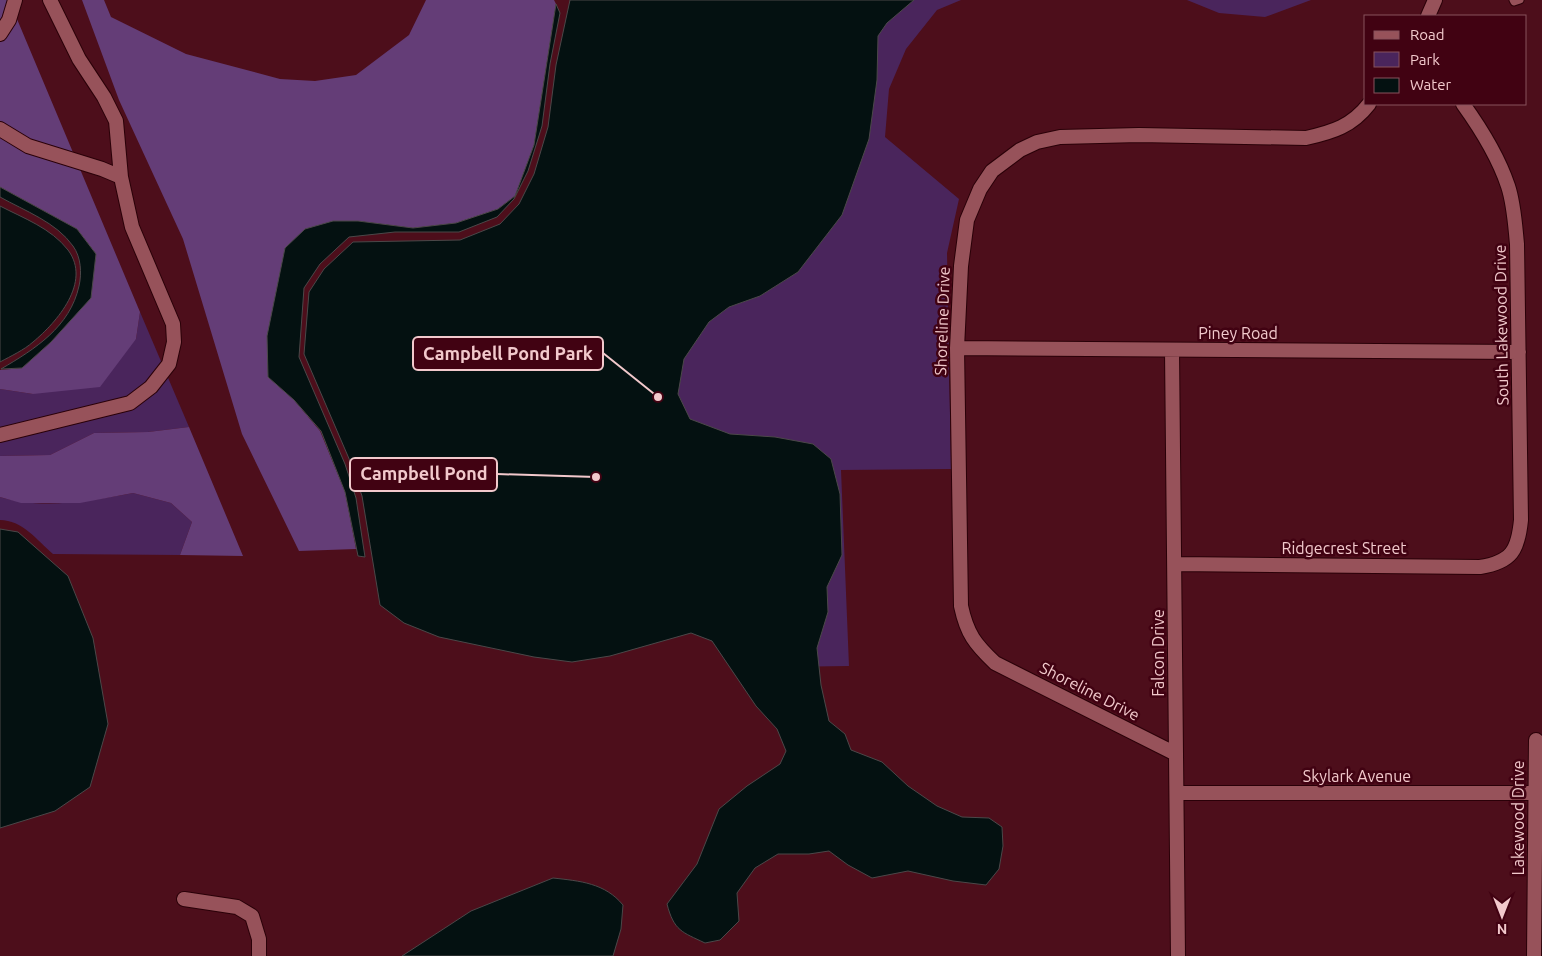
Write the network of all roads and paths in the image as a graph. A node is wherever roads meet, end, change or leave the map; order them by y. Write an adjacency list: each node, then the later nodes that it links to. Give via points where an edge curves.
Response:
1 (15, 0): 7 (street, via 9,20)
2 (50, 0): 11 (street, via 79,59 116,121)
3 (1435, 0): 6 (street)
4 (1513, 0): 5 (lane)
5 (1520, 0)
6 (1428, 15)
7 (0, 34)
8 (1368, 105): 12 (street, Shoreline Drive, via 1345,127 1306,138 1088,135 1053,139 1020,150 992,171 980,189 967,220)
9 (1464, 105): 14 (street, South Lakewood Drive, via 1499,164 1511,201 1517,244)
10 (0, 129): 11 (street, via 28,146)
11 (121, 177): 15 (street, via 132,227 173,324 174,342 169,364 151,387 130,403)
12 (957, 348): 13 (street, Piney Road); 19 (street, Shoreline Drive, via 961,606 976,646 995,663)
13 (1172, 350): 14 (street, Piney Road); 17 (street, Falcon Drive)
14 (1519, 352): 16 (street, South Lakewood Drive, via 1521,520 1519,541)
15 (0, 435)
16 (1510, 556): 17 (street, Ridgecrest Street, via 1496,564 1480,567)
17 (1175, 564): 19 (street, Falcon Drive)
18 (1536, 740): 21 (street, Lakewood Drive)
19 (1176, 754): 20 (street, Falcon Drive)
20 (1178, 793): 21 (street, Skylark Avenue); 24 (street, Falcon Drive)
21 (1536, 793): 25 (street, Lakewood Drive)
22 (184, 899): 23 (street, via 237,907 252,916 259,939)
23 (259, 956)
24 (1178, 956)
25 (1534, 956)

